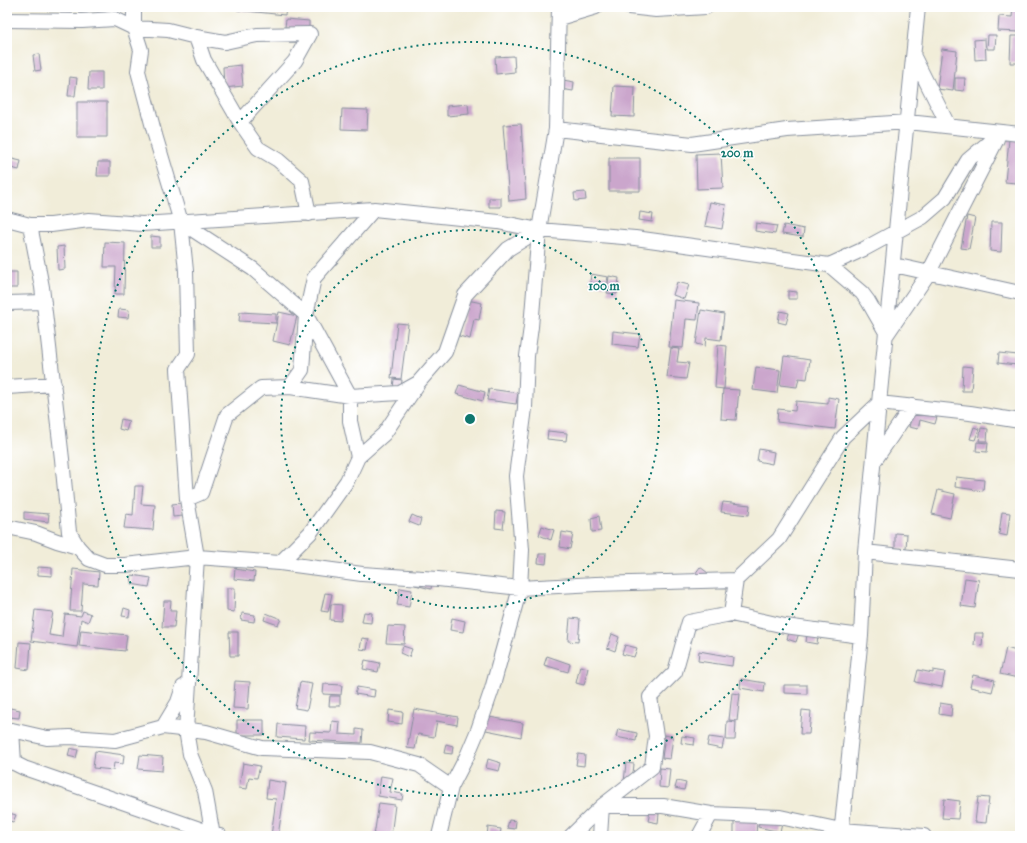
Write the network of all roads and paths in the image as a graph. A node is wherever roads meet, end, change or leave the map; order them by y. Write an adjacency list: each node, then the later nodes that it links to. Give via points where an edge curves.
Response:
1 (134, 7): 8 (street)
2 (596, 7): 6 (street)
3 (629, 7): 4 (street, via 656,10)
4 (706, 7)
5 (918, 7): 10 (street)
6 (558, 13): 14 (street)
7 (7, 20): 8 (street, via 115,19)
8 (134, 28): 9 (street, via 168,30); 20 (street, via 141,50 138,71)
9 (196, 37): 11 (street, via 204,60); 11 (street, via 225,42 257,35 310,34 295,61)
10 (914, 57): 12 (street); 13 (street)
11 (240, 122): 18 (street, via 258,148 278,160 302,181)
12 (908, 122): 13 (street); 14 (street, via 788,130 692,144); 23 (street)
13 (948, 126): 15 (street)
14 (556, 129): 22 (street)
15 (1001, 132): 16 (street); 23 (street, via 968,160 945,198 923,217); 26 (street)
16 (1020, 134)
17 (374, 209): 18 (street); 22 (street, via 498,222); 30 (street, via 314,278)
18 (309, 214): 20 (street)
19 (7, 219): 21 (street)
20 (182, 222): 21 (street, via 142,224 89,220); 30 (street, via 253,269); 42 (street, via 188,354 178,369)
21 (30, 225): 28 (street)
22 (539, 230): 24 (street, via 635,238); 32 (street, via 508,249 465,295 444,352); 50 (street, via 526,356 525,408 516,476 522,550)
23 (897, 231): 24 (street); 25 (street)
24 (829, 265): 31 (street, via 862,293)
25 (894, 265): 26 (street); 31 (street)
26 (928, 274): 27 (street); 31 (street)
27 (1020, 293)
28 (44, 302): 29 (street); 33 (street)
29 (7, 304)
30 (306, 316): 35 (street, via 302,370); 36 (street)
31 (887, 334): 37 (street)
32 (418, 383): 36 (street, via 400,393); 40 (street, via 384,434)
33 (54, 384): 34 (street); 44 (street, via 69,532)
34 (7, 386)
35 (290, 387): 36 (street); 42 (street, via 261,388 227,415 201,493)
36 (350, 396): 40 (street, via 350,421)
37 (879, 403): 38 (street); 41 (street); 49 (street, via 843,437 779,539)
38 (912, 406): 39 (street); 41 (street)
39 (1020, 421)
40 (358, 457): 47 (street, via 347,482 310,533)
41 (874, 462): 45 (street)
42 (187, 499): 46 (street)
43 (7, 527): 44 (street, via 36,533)
44 (78, 547): 46 (street, via 89,559 105,566)
45 (865, 552): 48 (street); 52 (street)
46 (197, 557): 47 (street); 53 (street)
47 (280, 563): 50 (street, via 362,574)
48 (1020, 569)
49 (736, 580): 50 (street); 51 (street)
50 (520, 588): 58 (street, via 478,730)
51 (731, 614): 52 (street, via 785,626); 59 (street, via 689,622 675,672 650,697 656,736 652,767)
52 (860, 636): 61 (street)
53 (189, 671): 54 (street, via 178,702); 55 (street)
54 (162, 727): 55 (street); 56 (street, via 115,740 47,738)
55 (186, 730): 58 (street, via 206,732 262,748 370,752 419,765); 62 (street, via 190,754 205,791)
56 (9, 733): 57 (street)
57 (10, 762): 62 (street)
58 (451, 787): 63 (street)
59 (602, 806): 60 (street, via 663,806); 64 (street); 65 (street)
60 (711, 814): 61 (street, via 780,816); 66 (street)
61 (841, 833): 67 (street)
62 (216, 835)
63 (439, 836)
64 (571, 836)
65 (600, 836)
66 (699, 836)
67 (924, 836)

